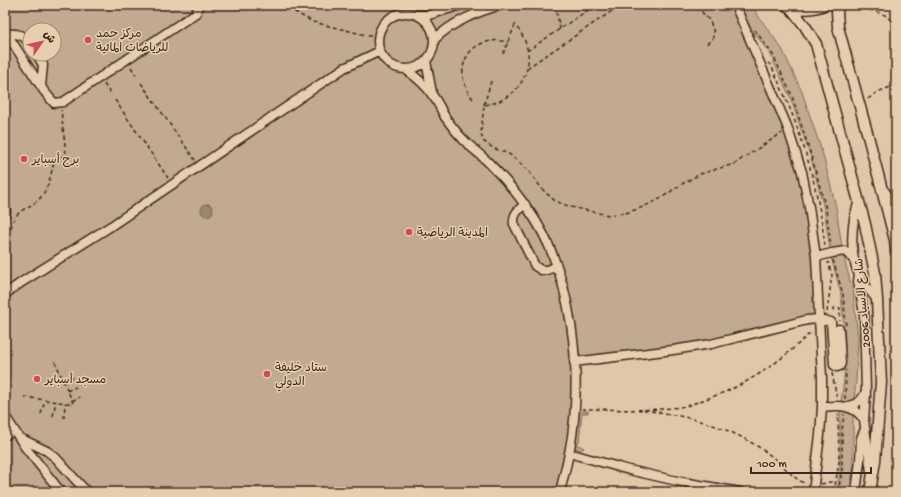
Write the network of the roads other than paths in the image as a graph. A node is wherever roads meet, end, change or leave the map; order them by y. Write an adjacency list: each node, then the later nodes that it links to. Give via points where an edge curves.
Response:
1 (199, 5): 16 (lane, via 196,13 63,102 54,103)
2 (461, 5): 8 (lane, via 429,15)
3 (502, 5): 11 (lane, via 460,21)
4 (735, 5): 25 (lane, via 788,129 802,172)
5 (824, 5): 7 (main road, via 811,9)
6 (839, 5): 18 (main road, via 838,27)
7 (788, 6): 19 (main road, شارع الاسياد 2006, via 816,44)
8 (418, 15): 11 (lane, via 432,30); 12 (lane, via 397,14 388,20 381,28 378,38)
9 (6, 33): 10 (lane); 16 (lane)
10 (22, 35)
11 (434, 40): 13 (lane, via 431,55)
12 (380, 51): 15 (lane, via 390,63); 29 (lane, via 344,68 111,226)
13 (426, 61): 15 (lane, via 420,66); 17 (lane)
14 (41, 62): 16 (lane)
15 (405, 69): 17 (lane)
16 (41, 86)
17 (433, 96): 20 (lane, via 457,133 510,184)
18 (881, 186): 21 (lane); 24 (main road)
19 (859, 201): 22 (lane, via 854,214); 30 (main road, شارع الاسياد 2006, via 873,266)
20 (525, 204): 27 (lane, via 546,238); 27 (lane, via 513,219 535,266 547,270)
21 (896, 206)
22 (852, 241): 23 (lane); 26 (lane)
23 (845, 252): 25 (lane); 26 (lane)
24 (896, 252)
25 (816, 257): 31 (lane)
26 (855, 261): 28 (lane)
27 (557, 266): 33 (lane, via 566,296)
28 (859, 274): 30 (lane); 34 (lane, via 858,282 864,313)
29 (5, 294)
30 (877, 300): 44 (main road, شارع الاسياد 2006, via 881,382)
31 (819, 319): 32 (lane, via 831,322 834,365 837,367 841,362); 33 (lane, via 788,324 711,344); 36 (lane)
32 (838, 329)
33 (574, 362): 43 (lane, via 574,409)
34 (866, 391): 35 (lane, via 857,404); 38 (lane)
35 (849, 406): 36 (lane); 38 (lane)
36 (822, 407): 45 (lane)
37 (5, 416): 40 (lane)
38 (864, 420): 39 (lane)
39 (865, 428): 44 (lane); 50 (lane, via 860,438)
40 (14, 430): 41 (lane); 42 (lane)
41 (5, 436)
42 (19, 438): 46 (lane); 47 (lane, via 56,458)
43 (569, 453): 48 (lane); 49 (lane, via 677,481)
44 (872, 478): 51 (main road, شارع الاسياد 2006)
45 (813, 489)
46 (61, 492)
47 (87, 492)
48 (560, 492)
49 (740, 492)
50 (856, 492)
51 (870, 492)

